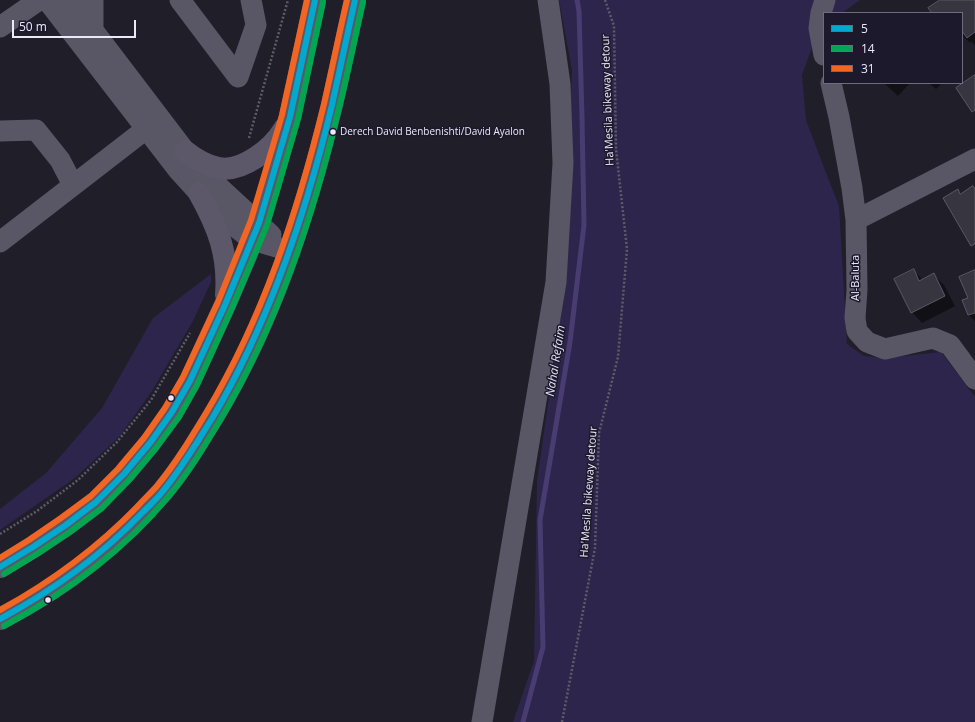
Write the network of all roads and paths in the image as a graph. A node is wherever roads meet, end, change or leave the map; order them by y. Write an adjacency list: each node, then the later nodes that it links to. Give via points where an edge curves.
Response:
1 (39, 0): 13 (street)
2 (47, 0): 18 (street)
3 (70, 0): 14 (street)
4 (93, 0): 14 (street)
5 (180, 0): 6 (street, via 238,77 256,25)
6 (251, 0)
7 (288, 0): 20 (path)
8 (316, 0): 17 (main road)
9 (355, 0): 28 (main road, via 332,105)
10 (548, 0): 35 (street, via 560,84 563,163 556,282)
11 (605, 0): 36 (path, Ha'Mesila bikeway detour, via 614,26 616,149 627,249 618,357 599,433 595,548)
12 (825, 0): 15 (street, via 820,13 819,28)
13 (0, 28)
14 (93, 31): 21 (street)
15 (823, 50)
16 (831, 84): 25 (street, Al-Baluta, via 847,157)
17 (290, 117): 21 (main road, via 283,131 269,147 234,167 218,168 194,158); 26 (main road)
18 (146, 129): 23 (street); 24 (street)
19 (0, 131): 23 (street, via 36,130 60,160)
20 (248, 143)
21 (185, 151): 26 (street)
22 (975, 159): 25 (street)
23 (73, 185): 27 (street)
24 (199, 194): 26 (street, via 224,218); 29 (main road, via 212,218 222,246 227,284)
25 (856, 220): 31 (street, Al-Baluta, via 857,331 867,342 885,349 933,338 950,345)
26 (255, 231): 28 (street); 29 (main road)
27 (0, 242)
28 (290, 251): 34 (main road, via 238,374 216,414 162,491 97,556 40,596)
29 (225, 305): 33 (main road, via 190,381 172,412 124,474 96,502 66,525)
30 (190, 333): 32 (path, via 151,400 117,442 78,480 37,511)
31 (975, 379)
32 (0, 534)
33 (0, 567)
34 (0, 619)
35 (482, 722)
36 (562, 722)

